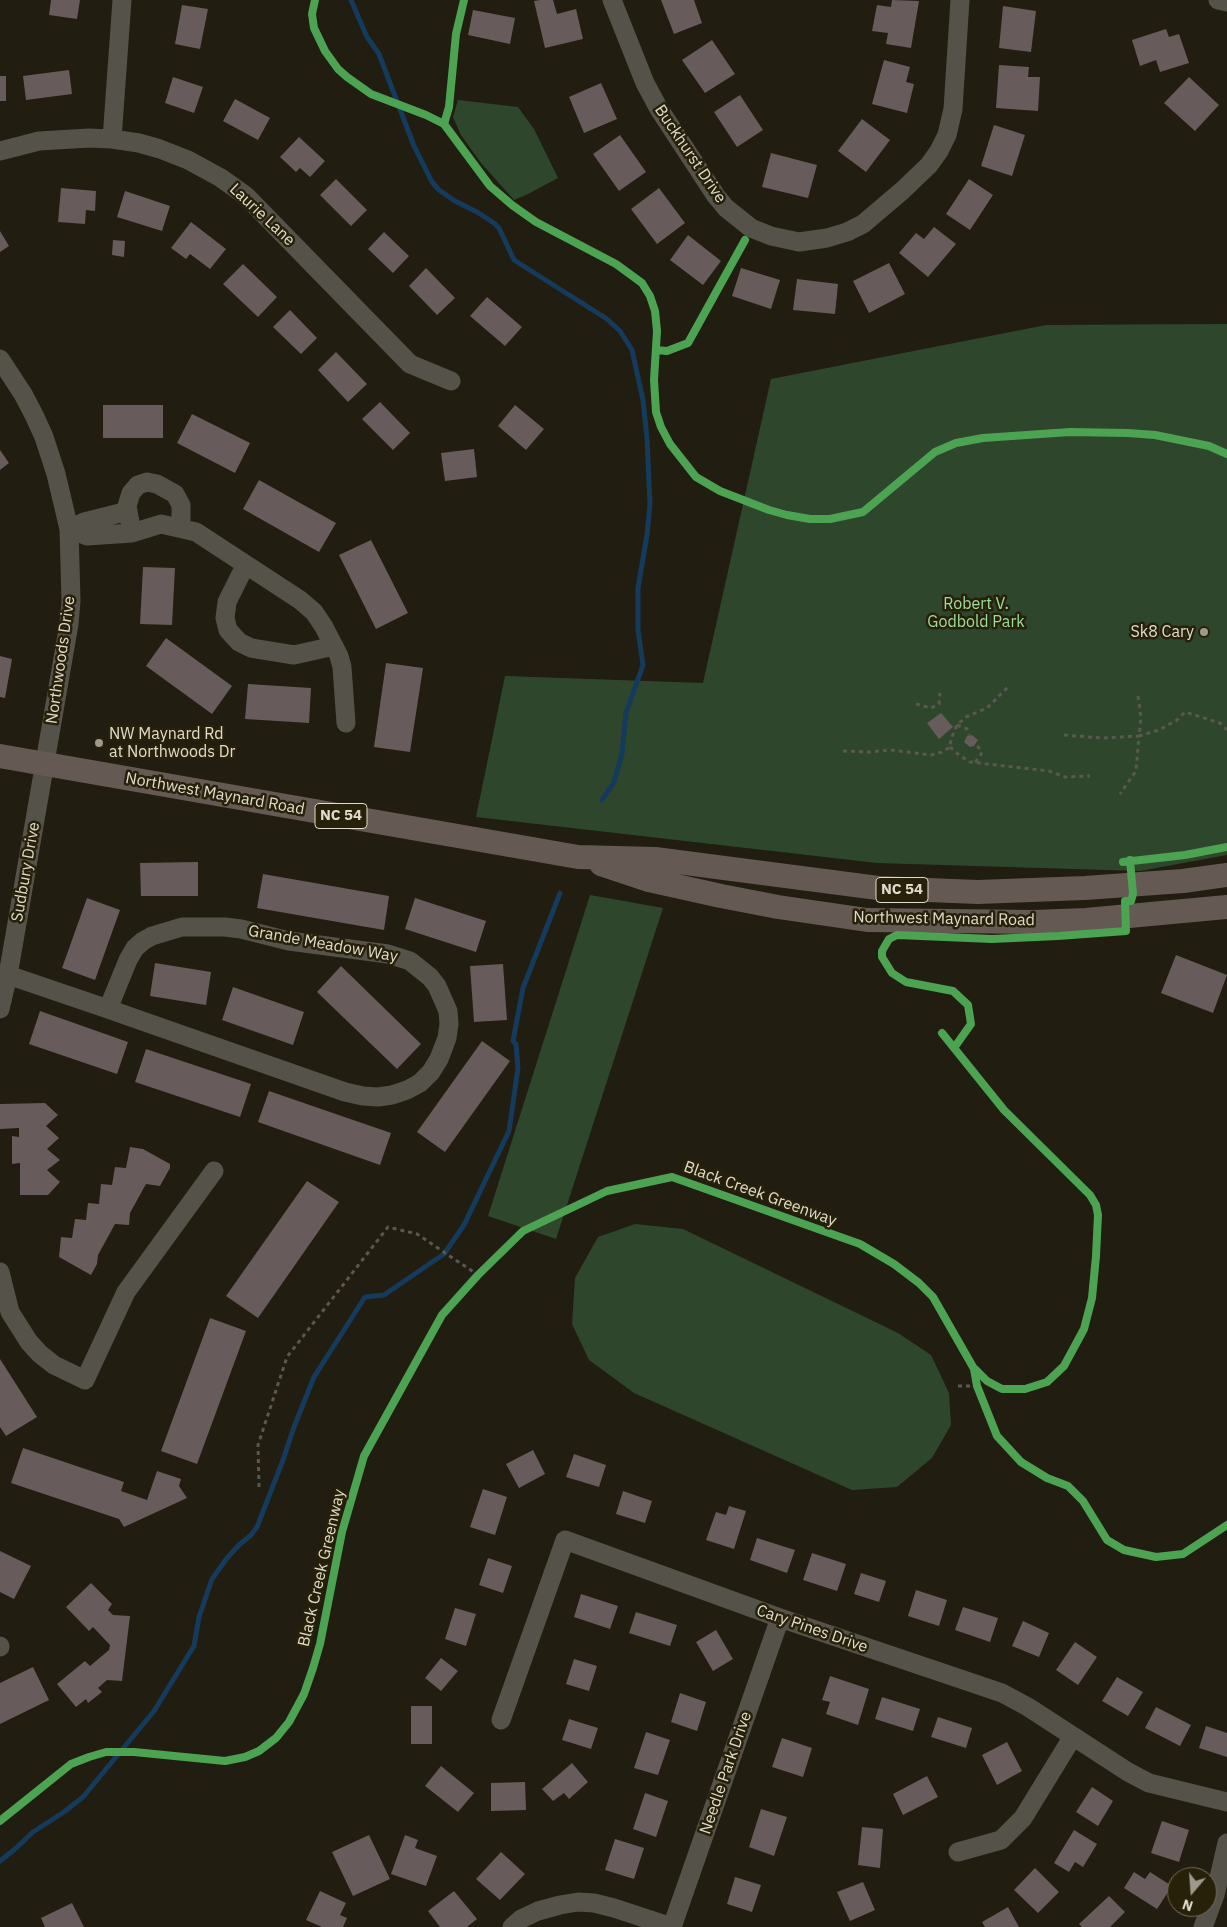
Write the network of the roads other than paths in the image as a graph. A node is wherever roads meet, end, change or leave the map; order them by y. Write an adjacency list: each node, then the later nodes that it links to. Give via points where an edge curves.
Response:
1 (122, 0): 6 (street)
2 (612, 0): 3 (street, Buckhurst Drive, via 659,109 716,196 751,228 799,242 827,238 863,224 903,190 939,151 947,135 953,109)
3 (960, 0)
4 (1218, 0): 5 (street)
5 (1227, 2)
6 (112, 139): 7 (street, Laurie Lane, via 66,138); 9 (street, Laurie Lane, via 160,148 227,182 252,202 410,364)
7 (0, 151)
8 (0, 359): 12 (street, Northwoods Drive, via 23,394 44,438)
9 (451, 381)
10 (128, 511): 11 (street, via 131,493 138,485 146,482 158,484 175,494 181,505); 12 (street); 13 (street)
11 (182, 528): 13 (street, via 161,524); 14 (street, via 196,532)
12 (69, 529): 13 (street, via 87,536); 18 (street, Northwoods Drive, via 69,624)
13 (132, 533)
14 (245, 566): 15 (street, via 314,612); 15 (street, via 227,602 225,618 228,630 239,642 251,648 294,655)
15 (334, 646): 16 (street, via 342,667)
16 (346, 723)
17 (0, 756): 18 (main road, Northwest Maynard Road / NC 54)
18 (44, 765): 19 (main road, Northwest Maynard Road / NC 54); 22 (street, Sudbury Drive)
19 (578, 857): 20 (main road, Northwest Maynard Road / NC 54, via 655,858 878,888 928,891 1094,888 1175,882); 21 (main road, Northwest Maynard Road / NC 54, via 649,880 721,896 778,908 867,920 1033,922)
20 (1227, 874)
21 (1227, 907)
22 (8, 975): 23 (street, Sudbury Drive); 24 (street, Grande Meadow Way)
23 (0, 1009)
24 (108, 1009): 24 (street, Grande Meadow Way, via 345,1092 378,1097 407,1090 431,1072 447,1038 449,1024 448,1011 437,986 410,961 388,954 289,941 224,927 182,927 143,941 128,960)
25 (214, 1171): 26 (street, via 126,1292 85,1380 54,1366 29,1342 10,1312)
26 (0, 1272)
27 (780, 1618): 28 (street, Cary Pines Drive, via 565,1540); 29 (street, Cary Pines Drive, via 1002,1694 1028,1707); 34 (street, Needle Park Drive)
28 (501, 1720)
29 (1072, 1738): 30 (street, Cary Pines Drive, via 1149,1783); 32 (street, via 1022,1818 1001,1840)
30 (1227, 1802)
31 (1227, 1843): 35 (street)
32 (958, 1852)
33 (512, 1927): 34 (street, via 538,1911 578,1902 614,1908)
34 (672, 1927)
35 (1204, 1927)

